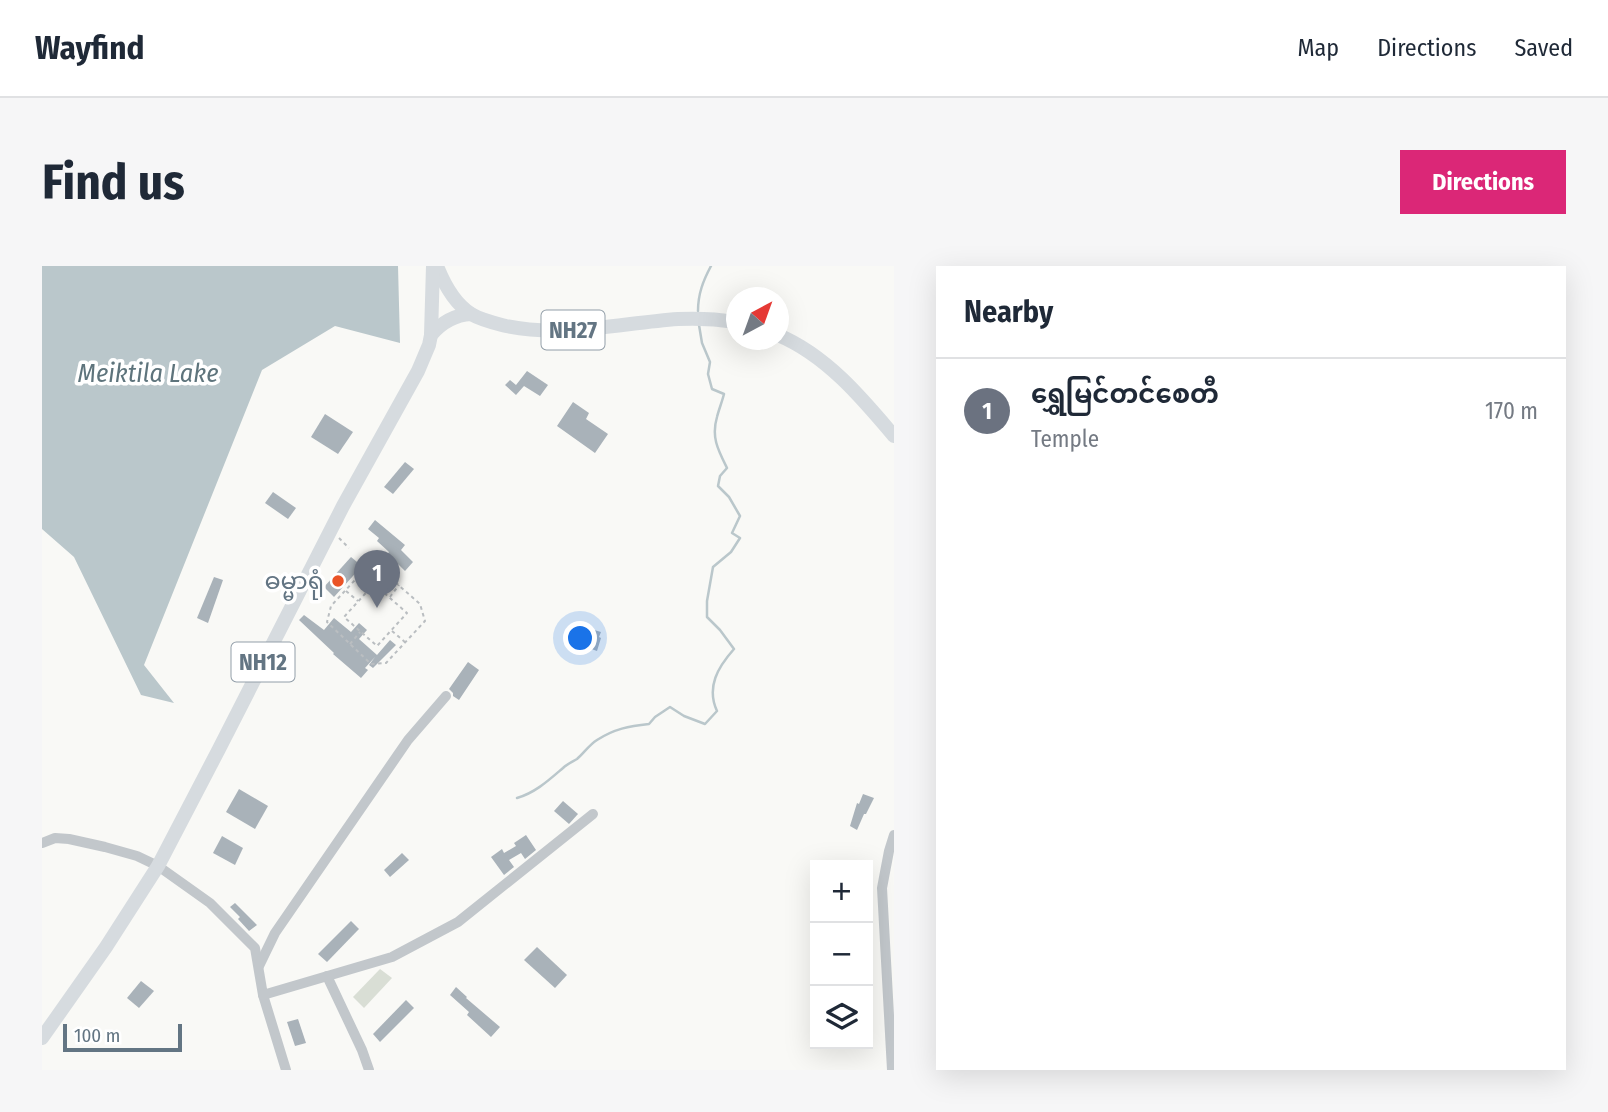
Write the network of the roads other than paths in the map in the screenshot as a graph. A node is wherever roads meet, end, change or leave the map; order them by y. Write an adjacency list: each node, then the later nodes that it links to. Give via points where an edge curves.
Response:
1 (435, 266): 2 (highway, NH27, via 455,299); 4 (highway, NH12)
2 (471, 314): 3 (highway, NH27, via 537,331 678,319); 4 (highway, via 448,320)
3 (726, 320)
4 (431, 335): 11 (highway, NH12, via 418,371 331,529)
5 (789, 341): 6 (highway, via 832,370)
6 (894, 436)
7 (446, 696): 12 (street, via 400,751 275,933)
8 (593, 814): 13 (street, via 458,922 392,957)
9 (894, 835): 18 (street, via 882,888)
10 (42, 844): 11 (street, via 55,838 69,839)
11 (158, 866): 12 (street, via 210,902 255,948); 15 (highway, NH12)
12 (259, 967): 14 (street)
13 (327, 976): 14 (street); 17 (street)
14 (263, 995): 16 (street)
15 (42, 1038)
16 (286, 1070)
17 (369, 1070)
18 (892, 1070)

